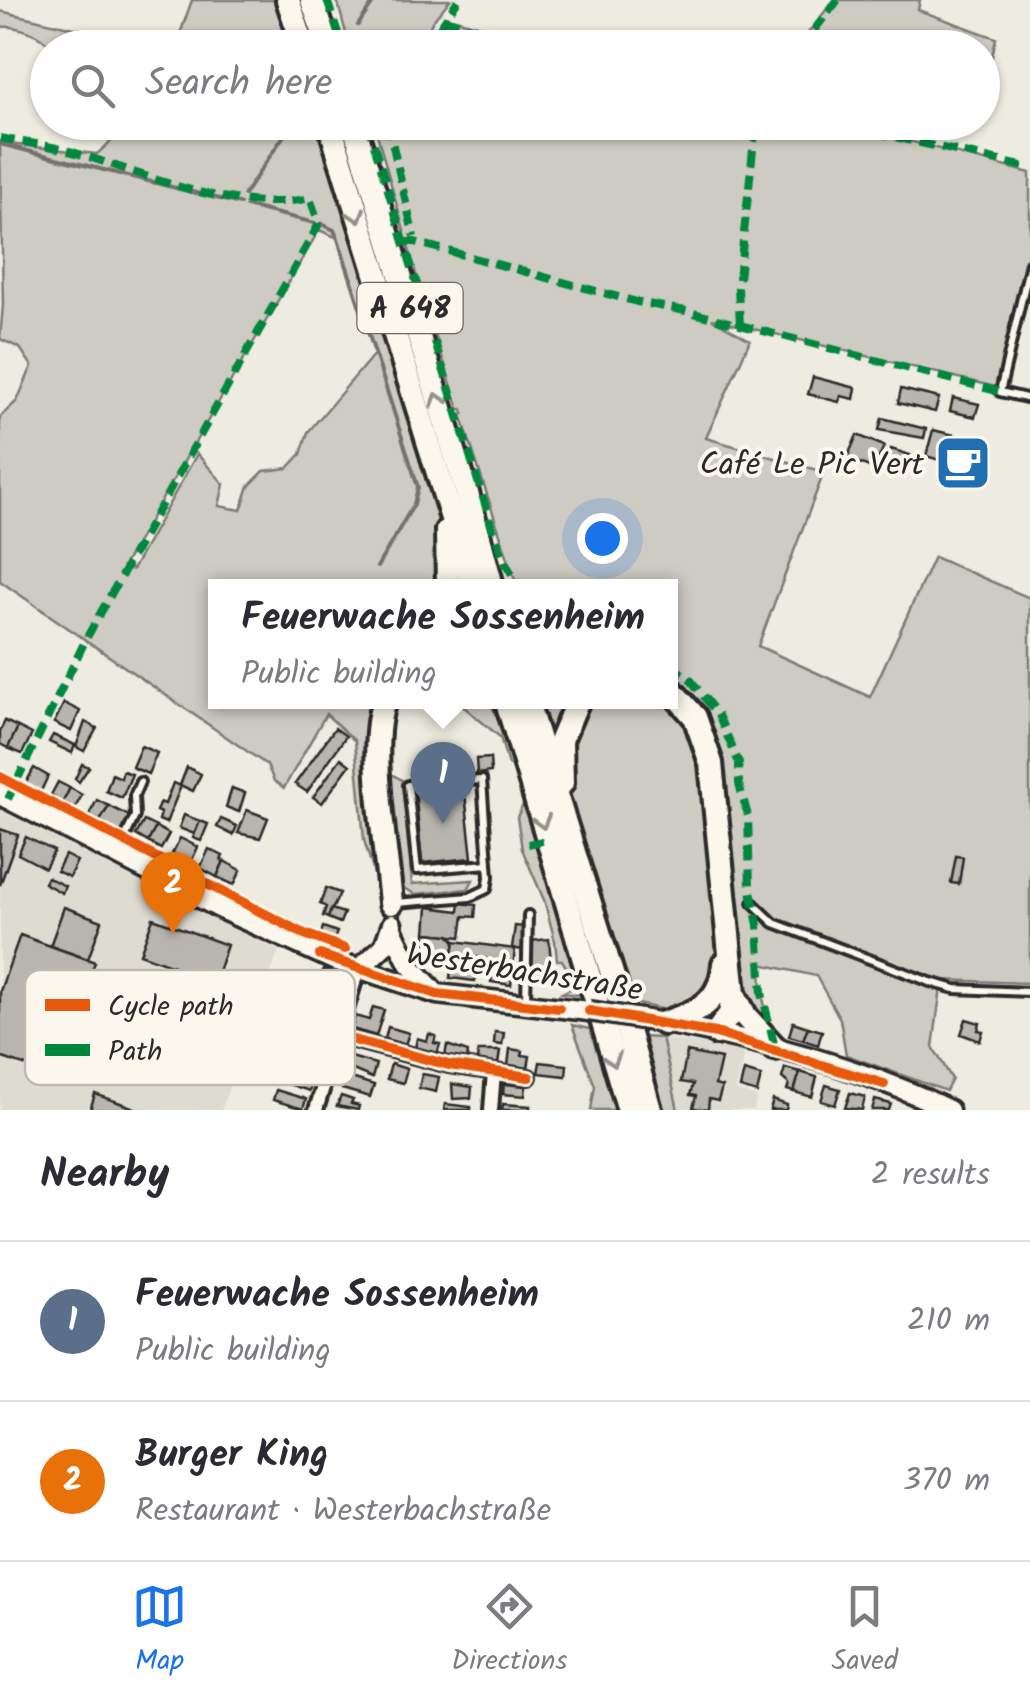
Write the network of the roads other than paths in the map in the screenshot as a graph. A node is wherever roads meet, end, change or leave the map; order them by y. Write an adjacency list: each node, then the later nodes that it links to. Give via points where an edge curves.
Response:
1 (288, 0): 3 (highway)
2 (312, 0): 4 (highway)
3 (298, 30)
4 (323, 30)
5 (334, 140): 9 (highway, A 648, one-way to 9)
6 (359, 140): 10 (highway, A 648, one-way to 6)
7 (1030, 263): 8 (lane, via 1000,392)
8 (1030, 398)
9 (443, 493): 11 (highway); 12 (highway, A 648)
10 (467, 493): 13 (highway, A 648); 14 (highway)
11 (449, 579)
12 (471, 579)
13 (490, 579)
14 (505, 579)
15 (678, 700): 34 (highway, via 696,717 708,754)
16 (382, 709): 27 (highway, via 377,751)
17 (502, 709): 21 (highway)
18 (510, 709): 21 (highway)
19 (529, 709): 24 (highway)
20 (574, 709): 24 (highway, via 559,757)
21 (515, 728): 47 (highway, one-way to 47)
22 (140, 782): 25 (lane, via 135,816)
23 (0, 795): 25 (main road, Westerbachstraße)
24 (567, 831): 48 (highway)
25 (117, 854): 31 (main road, Westerbachstraße)
26 (488, 864): 26 (lane, via 417,870 408,785 482,780); 27 (lane, via 487,889 470,897)
27 (391, 903): 30 (main road)
28 (753, 904): 33 (lane, via 774,923 930,982)
29 (528, 915): 36 (lane)
30 (392, 929): 31 (main road); 35 (main road, via 414,972)
31 (358, 970): 32 (street); 35 (main road, Westerbachstraße)
32 (355, 980)
33 (1030, 992)
34 (726, 993): 37 (highway, via 692,1013); 38 (highway, via 730,1014); 40 (highway)
35 (437, 994): 36 (main road, Westerbachstraße)
36 (525, 1006): 37 (main road, Westerbachstraße, bridge)
37 (652, 1021): 38 (main road, Westerbachstraße)
38 (716, 1033): 40 (main road, Westerbachstraße)
39 (355, 1041): 41 (street)
40 (775, 1048): 44 (main road, Westerbachstraße)
41 (494, 1072): 42 (street); 46 (street)
42 (529, 1076)
43 (323, 1085): 45 (street)
44 (941, 1108)
45 (316, 1110)
46 (490, 1110)
47 (628, 1110)
48 (650, 1110)

